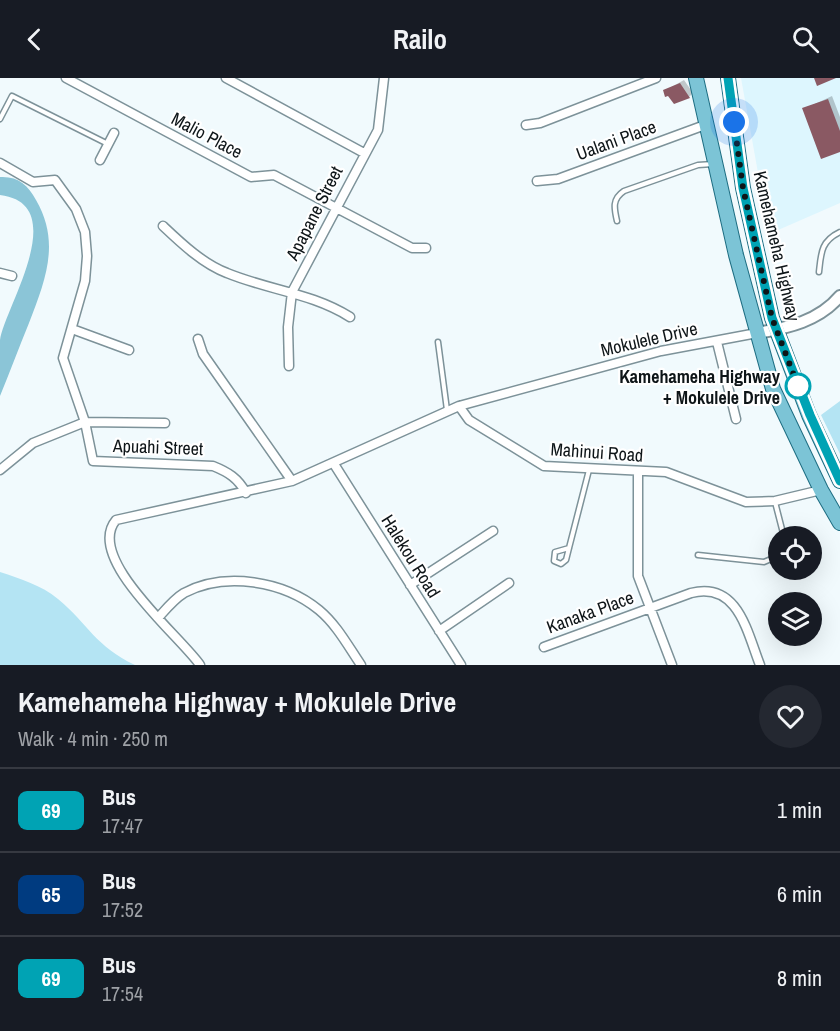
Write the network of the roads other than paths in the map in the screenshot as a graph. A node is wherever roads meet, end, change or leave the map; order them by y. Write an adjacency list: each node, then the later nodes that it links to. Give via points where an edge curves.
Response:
1 (66, 78): 17 (street, Malio Place, via 251,177 274,175)
2 (226, 78): 12 (street)
3 (384, 78): 12 (street, Apapane Street, via 378,130)
4 (656, 78): 8 (street)
5 (696, 78): 9 (main road)
6 (728, 78): 29 (main road, Kamehameha Highway, via 743,188)
7 (0, 119): 11 (lane, via 12,96)
8 (526, 125)
9 (705, 125): 15 (main road); 16 (street, Ualani Place, via 558,178)
10 (114, 133): 11 (street)
11 (108, 145): 13 (street)
12 (364, 153): 17 (street, Apapane Street)
13 (100, 160)
14 (0, 163): 28 (street, via 33,182 55,180 76,209 85,232 87,256 85,281)
15 (714, 164): 18 (lane, via 698,165 624,191 614,204); 30 (main road)
16 (537, 181)
17 (336, 209): 21 (street, Malio Place, via 412,248); 25 (street, Apapane Street)
18 (618, 221)
19 (163, 226): 25 (street, via 225,273)
20 (840, 232): 22 (lane, via 823,245)
21 (426, 248)
22 (819, 272)
23 (0, 273): 24 (street)
24 (12, 276)
25 (292, 292): 27 (street, via 329,304); 35 (street, Apapane Street)
26 (840, 296): 29 (street, Mokulele Drive, via 817,316)
27 (350, 317)
28 (72, 329): 34 (street); 39 (street, via 63,358)
29 (777, 330): 30 (street, Mokulele Drive); 46 (main road, Kamehameha Highway)
30 (757, 333): 33 (street, Mokulele Drive); 47 (main road, via 773,389)
31 (198, 339): 45 (street, via 203,354)
32 (438, 342): 37 (lane)
33 (717, 342): 36 (street, Mokulele Drive, via 650,353); 38 (street)
34 (129, 350)
35 (289, 366)
36 (459, 406): 37 (street); 43 (street, Mahinui Road, via 469,420 538,464)
37 (447, 410): 41 (street)
38 (736, 419)
39 (85, 422): 40 (street); 42 (street, via 33,443); 48 (street, Apuahi Street, via 93,461 213,466 229,472)
40 (165, 423)
41 (334, 464): 45 (street); 57 (street, Halekou Road)
42 (0, 470)
43 (589, 470): 44 (street, Mahinui Road); 53 (lane)
44 (638, 472): 49 (street, Mahinui Road, via 672,473 741,501); 58 (street, via 637,567)
45 (292, 481): 48 (street)
46 (840, 484): 47 (main road)
47 (821, 490): 49 (street, Mahinui Road); 50 (main road)
48 (246, 493): 59 (street, via 123,517 114,523 112,546 122,574 139,600)
49 (775, 501): 51 (lane)
50 (840, 523)
51 (781, 526)
52 (493, 531): 57 (street)
53 (569, 548): 53 (lane, via 563,564 554,561 555,552)
54 (698, 555): 55 (lane)
55 (768, 560)
56 (509, 583): 60 (street)
57 (410, 585): 60 (street, Halekou Road)
58 (649, 608): 61 (street, Kanaka Place); 65 (street); 66 (street, Kanaka Place, via 698,591 722,595 739,610)
59 (158, 618): 62 (street); 63 (street, via 178,597 193,590 233,582 273,586 301,598 325,616)
60 (439, 630): 64 (street, Halekou Road)
61 (543, 647)
62 (200, 665)
63 (361, 665)
64 (461, 665)
65 (672, 665)
66 (760, 665)

